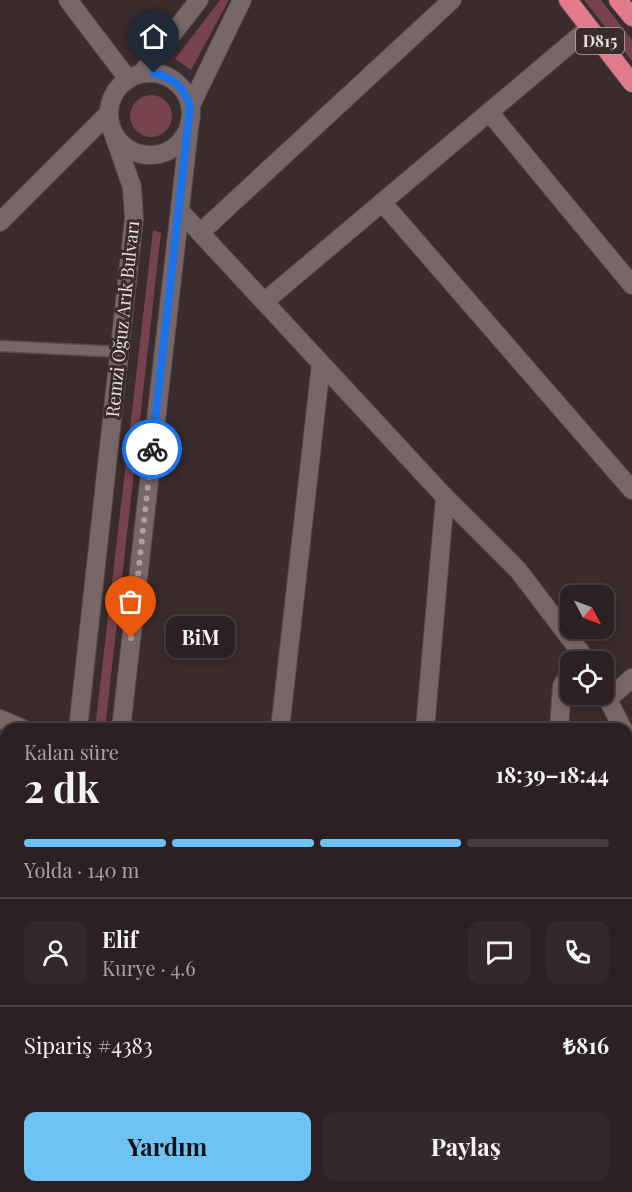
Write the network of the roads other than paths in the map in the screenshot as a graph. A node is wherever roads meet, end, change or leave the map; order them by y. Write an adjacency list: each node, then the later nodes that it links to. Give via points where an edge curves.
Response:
1 (68, 0): 9 (street)
2 (198, 0): 9 (street)
3 (243, 0): 12 (street)
4 (452, 0): 17 (street)
5 (568, 0): 8 (highway, D815)
6 (621, 1): 7 (highway, D815)
7 (632, 17)
8 (590, 28): 10 (highway, D815); 11 (street)
9 (135, 76): 12 (street, via 167,76 186,94); 13 (street, via 118,88 111,100)
10 (632, 83)
11 (489, 112): 14 (street); 18 (street)
12 (190, 113): 13 (street, via 186,133 178,143 154,155 128,149 117,139); 15 (street)
13 (110, 120): 16 (street); 21 (street, Remzi Oğuz Arık Bulvarı, via 134,202)
14 (382, 202): 19 (street); 23 (street)
15 (180, 211): 17 (street); 31 (street)
16 (0, 222)
17 (200, 233): 19 (street)
18 (632, 285)
19 (264, 302): 22 (street)
20 (0, 346): 21 (lane)
21 (121, 352): 30 (street, Remzi Oğuz Arık Bulvarı)
22 (321, 364): 24 (street); 32 (street)
23 (632, 490)
24 (445, 497): 25 (street, via 518,570); 33 (street)
25 (578, 651)
26 (632, 678): 27 (street)
27 (614, 689)
28 (561, 705): 34 (street)
29 (610, 705): 35 (street)
30 (79, 723)
31 (122, 723)
32 (281, 723)
33 (426, 723)
34 (559, 723)
35 (620, 723)

